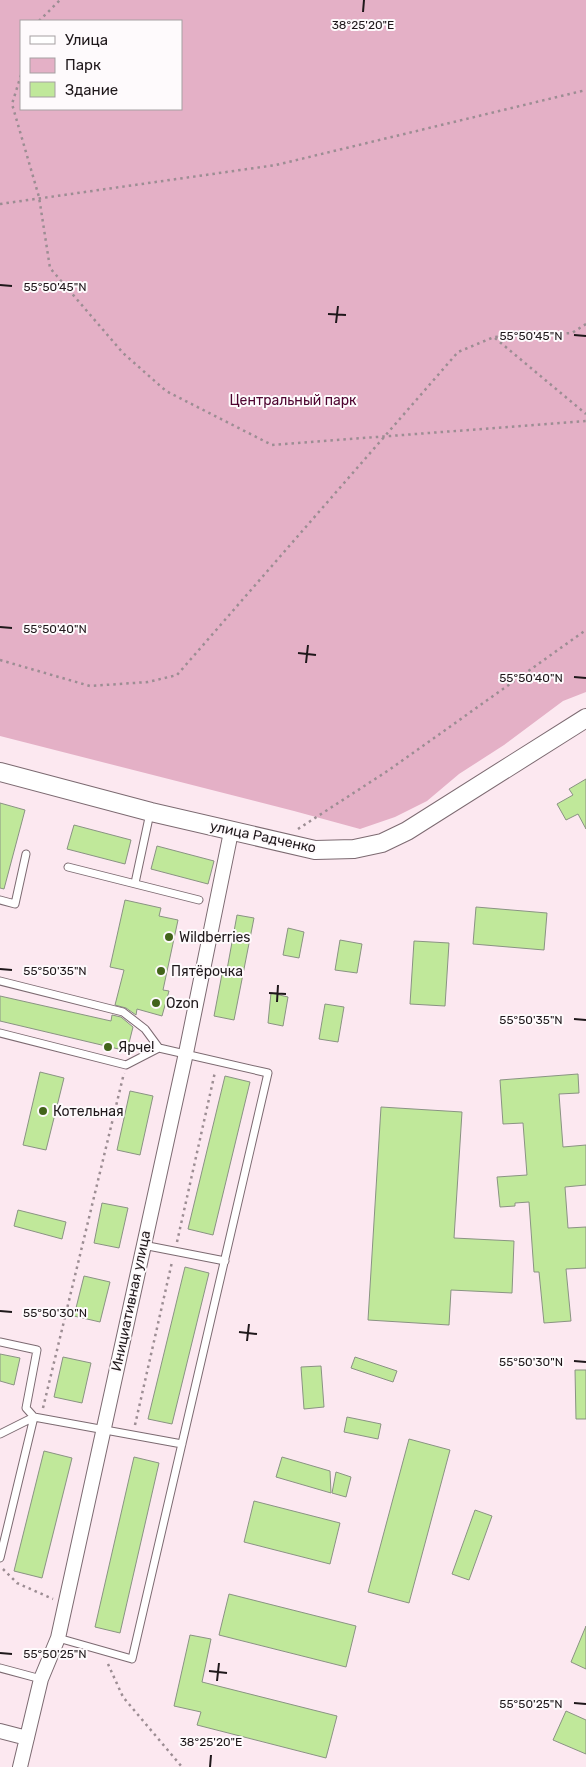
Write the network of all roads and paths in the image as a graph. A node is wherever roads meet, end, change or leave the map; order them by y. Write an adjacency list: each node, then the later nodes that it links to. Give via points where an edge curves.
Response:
1 (60, 0): 2 (path)
2 (40, 20)
3 (20, 78): 5 (path, via 12,104)
4 (586, 90): 5 (path, via 276,165)
5 (39, 197): 6 (path); 11 (path, via 50,268 123,353 166,391 272,444)
6 (0, 204)
7 (586, 324): 8 (path, via 572,333)
8 (494, 337): 9 (path); 11 (path, via 458,352)
9 (586, 414)
10 (586, 421): 11 (path)
11 (384, 436): 13 (path, via 177,675 148,682 90,686)
12 (586, 630): 17 (path, via 300,830)
13 (0, 660)
14 (586, 718): 18 (street, улица Радченко, via 407,831 382,843 354,849 315,850)
15 (0, 772): 16 (street, улица Радченко)
16 (150, 812): 18 (street, улица Радченко); 21 (lane)
17 (291, 828)
18 (231, 832): 27 (street, Инициативная улица)
19 (26, 854): 22 (lane, via 16,904)
20 (68, 867): 21 (lane)
21 (135, 883): 23 (lane)
22 (0, 900)
23 (199, 900)
24 (0, 981): 26 (lane, via 122,1012 145,1029)
25 (0, 1033): 28 (lane)
26 (159, 1048): 27 (lane); 28 (lane)
27 (186, 1053): 29 (street, Инициативная улица); 30 (lane, via 268,1073)
28 (126, 1065): 32 (path)
29 (143, 1245): 30 (lane); 33 (street, Инициативная улица)
30 (225, 1261): 35 (lane)
31 (0, 1342): 32 (lane, via 37,1350 26,1408)
32 (37, 1417): 33 (lane); 34 (lane); 36 (lane)
33 (104, 1430): 35 (lane); 38 (street, Инициативная улица)
34 (0, 1434)
35 (182, 1444): 40 (lane, via 132,1659)
36 (0, 1558)
37 (0, 1566): 38 (path, via 17,1583)
38 (64, 1603): 39 (street, Инициативная улица)
39 (58, 1638): 40 (lane); 42 (street, Инициативная улица)
40 (102, 1651): 46 (path, via 123,1698)
41 (0, 1668): 42 (lane)
42 (41, 1679): 44 (street, Инициативная улица)
43 (0, 1731): 44 (street)
44 (27, 1738): 45 (street, Инициативная улица)
45 (20, 1767)
46 (182, 1767)

